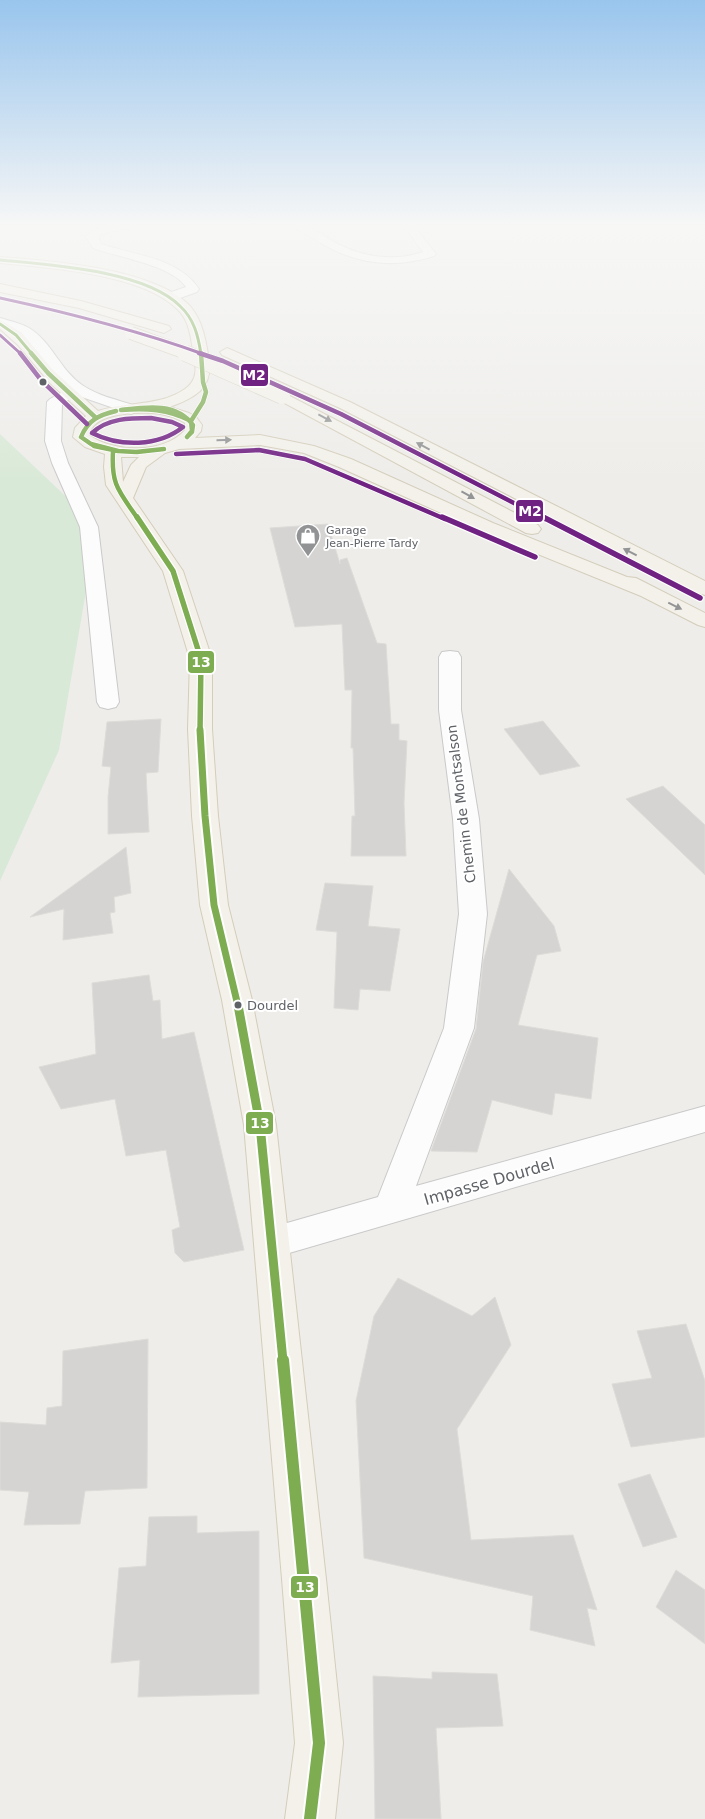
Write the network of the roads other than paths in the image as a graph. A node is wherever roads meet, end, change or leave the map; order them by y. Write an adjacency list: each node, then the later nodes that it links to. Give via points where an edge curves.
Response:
1 (51, 311): 15 (main road, one-way to 15, bridge, via 131,333 189,354 282,396)
2 (101, 311): 14 (main road, one-way to 2, via 345,405 227,352)
3 (186, 311): 5 (main road, via 197,330 204,372)
4 (0, 323): 6 (main road, via 24,342 53,379); 7 (street, via 20,327 36,339 71,384 91,396)
5 (201, 382): 8 (main road, via 186,395); 10 (main road, via 206,392)
6 (70, 393): 9 (main road); 18 (street, via 55,402 53,441 88,527)
7 (131, 408): 8 (main road); 9 (main road)
8 (152, 408): 10 (main road, via 177,412)
9 (95, 417): 12 (main road, via 80,430 81,437 98,448)
10 (191, 421): 11 (main road, via 192,433)
11 (168, 446): 12 (main road, via 145,451); 13 (main road, via 139,465); 15 (main road, one-way to 15, via 260,440 308,449)
12 (113, 451): 13 (main road, via 115,485)
13 (125, 498): 21 (main road, via 173,571 201,658 200,729 214,904 237,1000 260,1125)
14 (705, 589)
15 (645, 591): 16 (main road, one-way to 16)
16 (705, 621)
17 (450, 657): 20 (street, Chemin de Montsalson, via 450,710 466,820 473,914 459,1028)
18 (108, 702)
19 (705, 1120): 20 (street, Impasse Dourdel)
20 (391, 1208): 21 (street, Impasse Dourdel)
21 (272, 1242): 22 (main road, via 319,1743)
22 (310, 1819)

